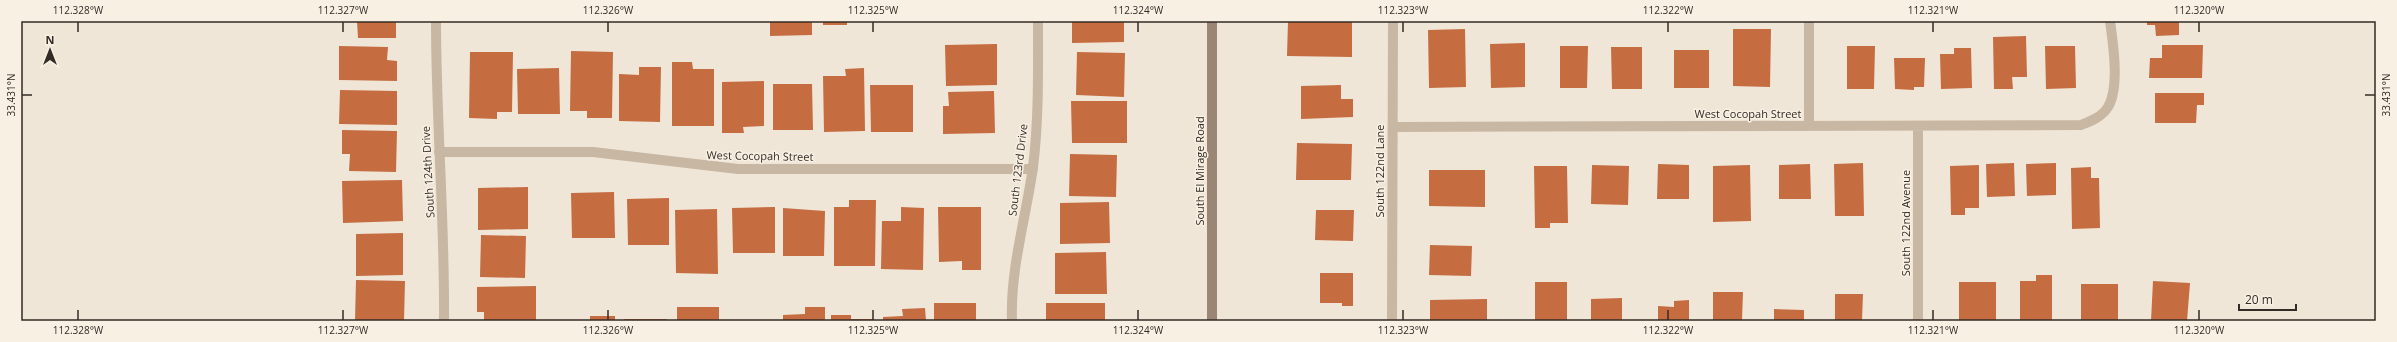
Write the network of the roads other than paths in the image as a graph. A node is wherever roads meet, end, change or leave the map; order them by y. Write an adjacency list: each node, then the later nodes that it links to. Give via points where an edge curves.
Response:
1 (436, 21): 10 (street, South 124th Drive)
2 (1038, 21): 11 (street, South 123rd Drive, via 1038,97)
3 (1212, 21): 14 (main road, South El Mirage Road)
4 (1393, 21): 9 (street, South 122nd Lane)
5 (1809, 21): 7 (street)
6 (2110, 21): 8 (street, West Cocopah Street, via 2114,87 2108,107 2102,115 2092,121 2070,126)
7 (1809, 126): 8 (street, West Cocopah Street); 9 (street, West Cocopah Street)
8 (1918, 126): 16 (street, South 122nd Avenue)
9 (1392, 127): 15 (street, South 122nd Lane)
10 (439, 152): 11 (street, West Cocopah Street, via 593,152 738,169); 12 (street, South 124th Drive, via 445,263)
11 (1033, 169): 13 (street, South 123rd Drive, via 1012,288)
12 (444, 321)
13 (1012, 321)
14 (1212, 321)
15 (1392, 321)
16 (1918, 321)

